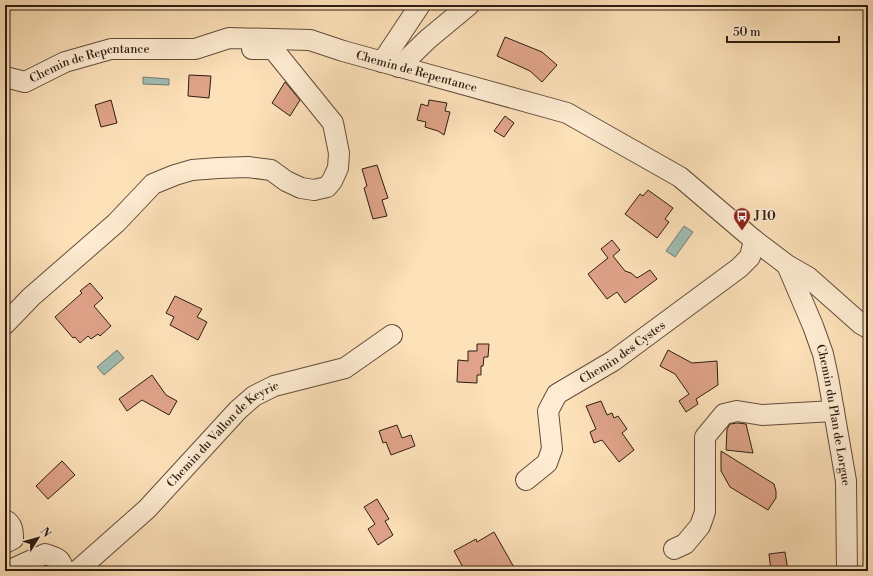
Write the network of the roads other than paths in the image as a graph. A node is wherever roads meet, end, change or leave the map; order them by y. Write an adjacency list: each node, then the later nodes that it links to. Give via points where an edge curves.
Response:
1 (420, 5): 4 (street)
2 (469, 5): 4 (street, via 428,39)
3 (195, 49): 4 (street, Chemin de Repentance, via 229,38 310,40); 5 (street, Chemin de Repentance, via 111,48 65,62 25,82); 8 (street, via 210,56 255,48 273,49 333,123 340,153 338,168 332,181 327,187 314,190 301,188 271,170 248,167 192,170 153,184 116,223 31,297)
4 (391, 64): 6 (street, Chemin de Repentance, via 567,113 680,177)
5 (5, 77)
6 (754, 240): 7 (street, Chemin de Repentance); 12 (street, Chemin des Cystes, via 750,257 739,268 613,361 557,394 548,411 552,449 547,463)
7 (787, 265): 9 (street, Chemin de Repentance, via 808,277); 11 (street, Chemin du Plan de Lorgue, via 823,354)
8 (5, 324)
9 (868, 328)
10 (392, 335): 18 (street, Chemin du Vallon de Keyrie, via 345,368 274,386 254,396 238,410 148,509)
11 (834, 412): 15 (street, via 762,415 737,411 724,414 704,437 705,512 700,526 685,544); 19 (street, Chemin du Plan de Lorgue, via 846,481)
12 (526, 480)
13 (5, 520): 14 (street, via 13,530 13,539)
14 (5, 543)
15 (674, 549)
16 (8, 571): 17 (street, via 46,554 58,558 63,564)
17 (64, 571)
18 (77, 571)
19 (847, 571)

